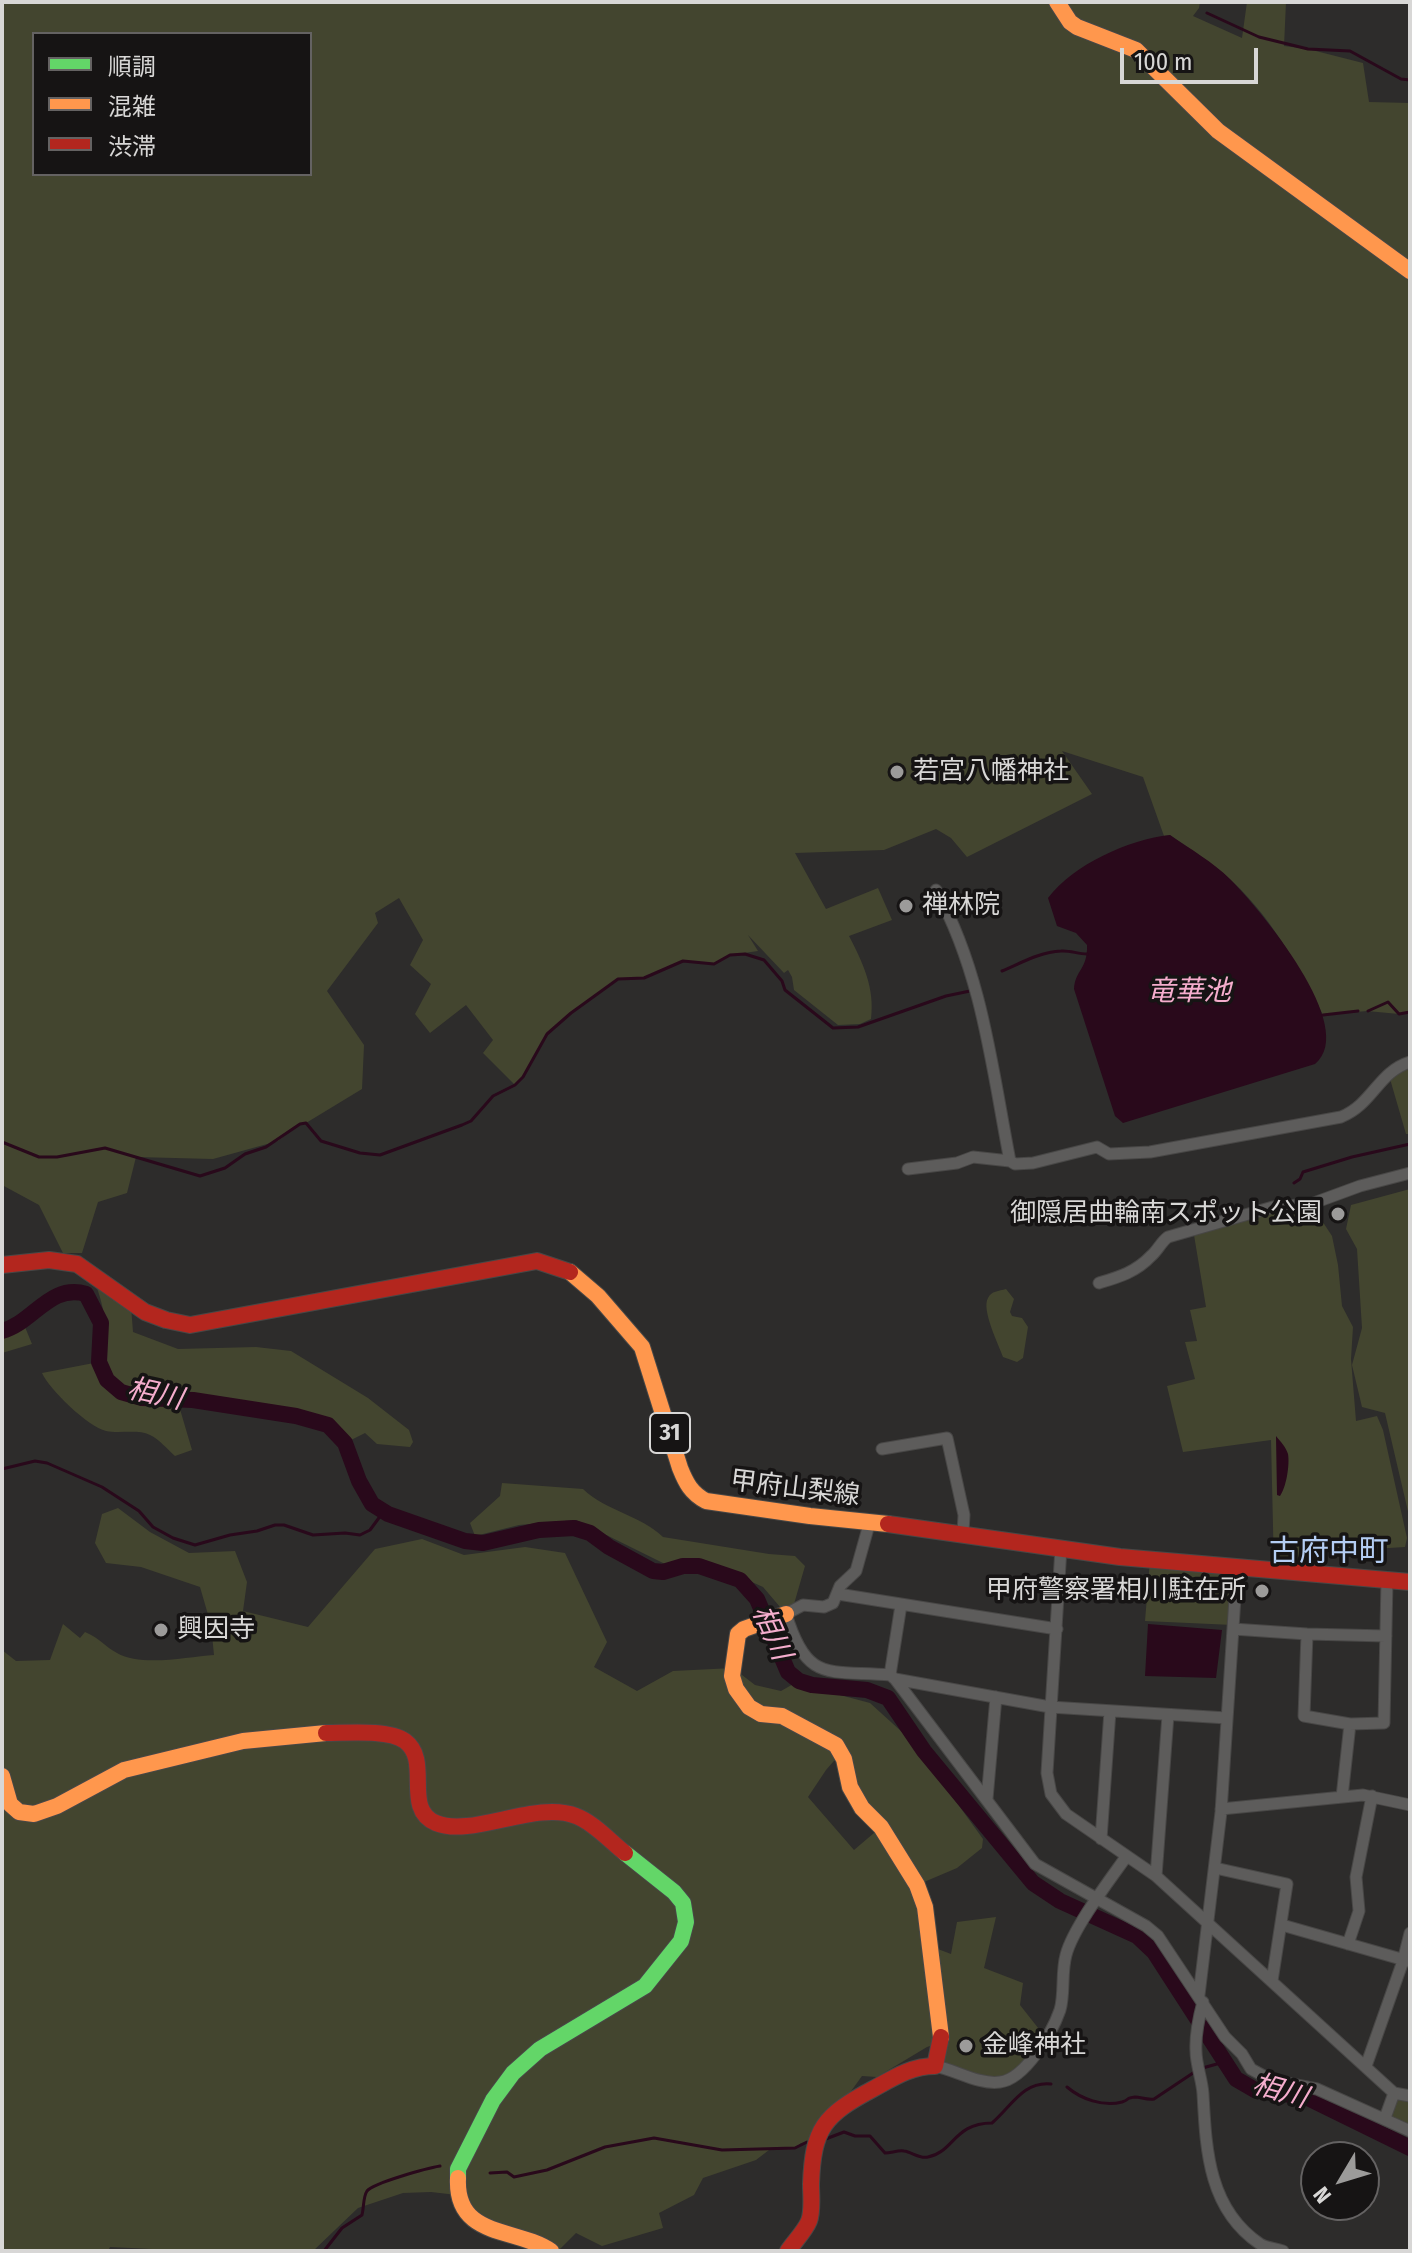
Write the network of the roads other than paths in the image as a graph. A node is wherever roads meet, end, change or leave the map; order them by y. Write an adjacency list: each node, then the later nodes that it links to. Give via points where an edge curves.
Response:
1 (1057, 2): 2 (street, via 1077,27 1136,50 1218,131)
2 (1410, 271)
3 (936, 890): 5 (street, via 977,991)
4 (1410, 1062): 5 (street, via 1388,1072 1369,1098 1341,1117 1150,1152 1109,1154 1097,1147 1033,1163)
5 (1010, 1161): 6 (street, via 973,1157)
6 (908, 1169)
7 (1410, 1173): 9 (street, via 1311,1204 1273,1207 1168,1237 1131,1273)
8 (2, 1265): 11 (street, 甲府山梨線 / 31, via 57,1260 77,1264 140,1312 190,1325 483,1269 537,1261 555,1265 598,1296 642,1347 680,1468 696,1496 721,1505)
9 (1099, 1283)
10 (882, 1449): 12 (street, via 947,1438)
11 (870, 1521): 12 (street, 甲府山梨線 / 31); 17 (street, via 856,1571)
12 (963, 1533): 13 (street, 甲府山梨線 / 31)
13 (1061, 1548): 14 (street, 甲府山梨線 / 31); 20 (street)
14 (1237, 1567): 15 (street, 甲府山梨線 / 31); 21 (street)
15 (1387, 1580): 16 (street, 甲府山梨線 / 31); 23 (street)
16 (1410, 1582)
17 (838, 1594): 18 (street); 19 (street, via 829,1606 803,1605)
18 (901, 1605): 20 (street); 24 (street)
19 (786, 1614): 24 (street, via 795,1641 815,1667); 49 (street, via 738,1634 732,1676 736,1689 761,1714 782,1716 836,1745 862,1808 881,1827 917,1885 925,1907 942,2042)
20 (1057, 1629): 26 (street)
21 (1233, 1629): 22 (street); 29 (street)
22 (1307, 1634): 23 (street); 30 (street, via 1304,1716)
23 (1386, 1636): 30 (street, via 1384,1723)
24 (892, 1677): 25 (street); 34 (street)
25 (996, 1697): 26 (street); 34 (street)
26 (1050, 1707): 27 (street); 37 (street, via 1051,1794 1066,1814)
27 (1110, 1711): 28 (street); 37 (street)
28 (1168, 1715): 29 (street); 40 (street)
29 (1227, 1718): 36 (street)
30 (1350, 1724): 33 (street)
31 (2, 1776): 56 (street, via 10,1805 32,1814 116,1773 244,1741 385,1733 404,1739 414,1751 417,1802 434,1823 451,1827 554,1811 578,1816 674,1892 685,1909 685,1929 661,1968 645,1986 525,2061 499,2090 458,2169 457,2195 473,2220)
32 (1372, 1796): 33 (street); 35 (street); 45 (street, via 1356,1877 1359,1911)
33 (1342, 1797): 36 (street)
34 (987, 1799): 41 (street, via 1035,1864)
35 (1410, 1805)
36 (1221, 1809): 39 (street)
37 (1101, 1839): 38 (street)
38 (1126, 1857): 40 (street); 41 (street)
39 (1215, 1868): 42 (street); 43 (street, via 1287,1884)
40 (1156, 1876): 42 (street)
41 (1095, 1903): 48 (street, via 1158,1936); 49 (street, via 1066,1954 1061,2008 1019,2074 992,2083)
42 (1209, 1924): 47 (street); 48 (street)
43 (1282, 1925): 45 (street); 47 (street)
44 (1410, 1933): 46 (street)
45 (1348, 1944): 46 (street)
46 (1407, 1961): 50 (street)
47 (1272, 1981): 50 (street)
48 (1201, 2002): 53 (street, via 1256,2073 1317,2089); 55 (street, via 1196,2037 1215,2186 1224,2205)
49 (935, 2066): 57 (street, via 906,2071 832,2115 815,2141 810,2220)
50 (1366, 2066): 51 (street)
51 (1394, 2093): 52 (street); 53 (street)
52 (1410, 2096)
53 (1385, 2118): 54 (street)
54 (1410, 2131)
55 (1261, 2248): 58 (street)
56 (551, 2251)
57 (788, 2251)
58 (1283, 2251)

